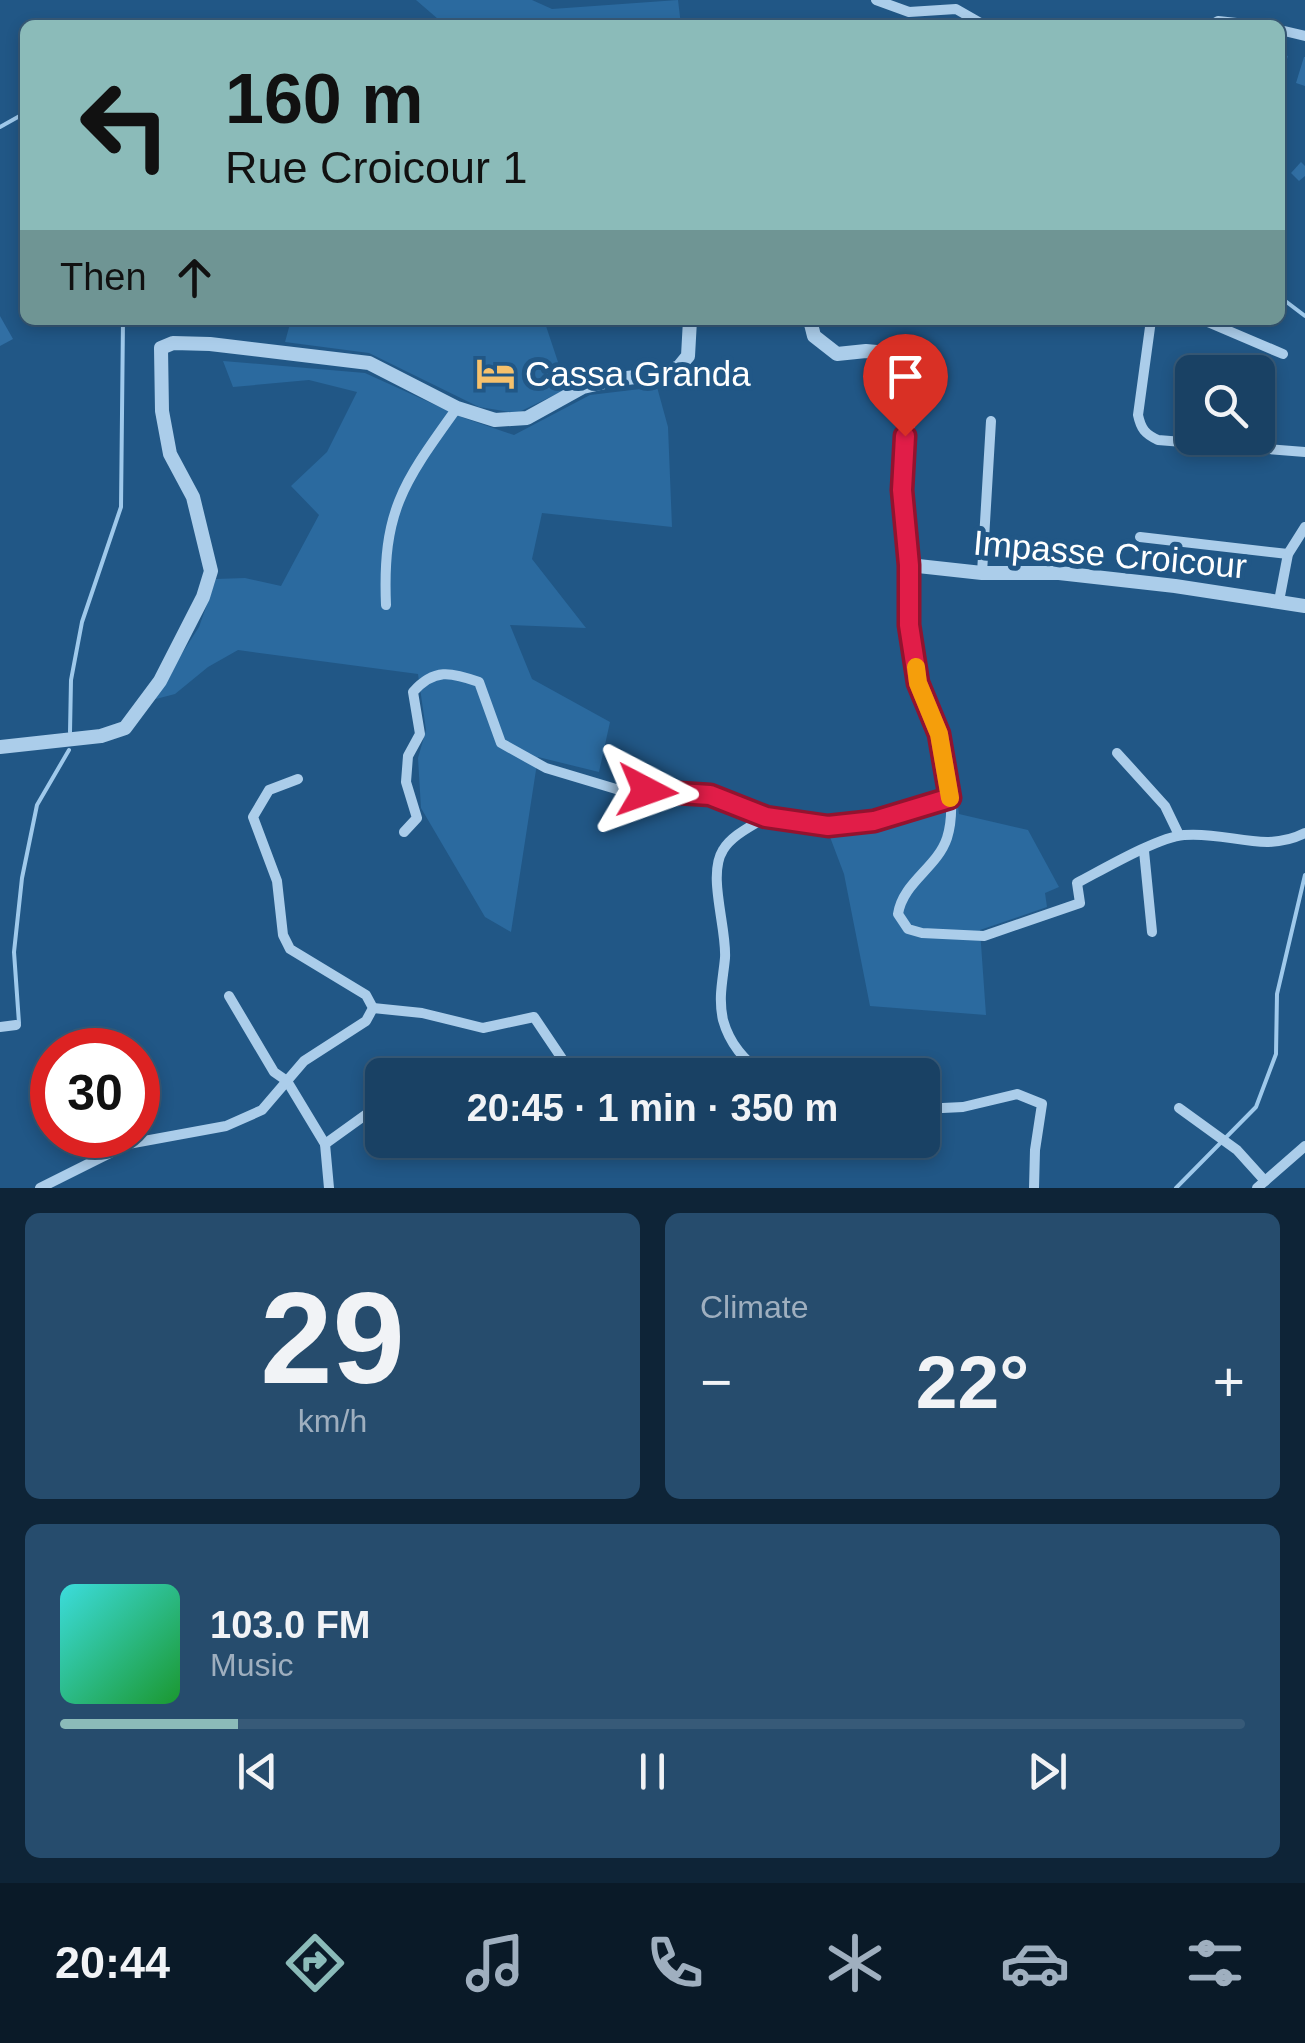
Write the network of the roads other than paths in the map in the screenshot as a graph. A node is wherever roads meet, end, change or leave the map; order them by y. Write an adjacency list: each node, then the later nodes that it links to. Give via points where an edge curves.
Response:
1 (880, 1): 2 (street, via 909,12 956,10)
2 (975, 20)
3 (690, 325): 8 (street, via 688,356 662,374 583,387 527,418 494,420)
4 (811, 325): 16 (street, via 814,336 836,354 898,354 906,364 902,490)
5 (1149, 325): 10 (street, via 1138,415 1147,435)
6 (1215, 325): 7 (street)
7 (1283, 354)
8 (457, 408): 19 (street, via 400,491 384,568); 21 (street, via 369,363 210,344 161,348 170,454 193,497 211,570 203,597 160,681 124,728)
9 (992, 422): 17 (street)
10 (1175, 440)
11 (1275, 448): 12 (street)
12 (1305, 452)
13 (1305, 527): 15 (street)
14 (1140, 537): 15 (street)
15 (1288, 554): 18 (street)
16 (909, 565): 17 (street, Impasse Croicour); 24 (street, via 918,683 939,734)
17 (982, 573): 18 (street, Impasse Croicour, via 1059,574)
18 (1279, 601): 20 (street, Impasse Croicour)
19 (386, 605)
20 (1305, 606)
21 (0, 747)
22 (1117, 752): 28 (street, via 1165,806)
23 (298, 779): 32 (street, via 269,790 253,818 277,881 283,935 290,949 366,994)
24 (950, 798): 25 (street, via 874,821 828,826); 29 (street, via 947,838 900,898 898,914 908,929 922,933 984,936 1029,922 1080,903 1077,883)
25 (766, 817): 26 (street, via 710,795 616,788 546,768 501,744 479,682 452,672 424,679 413,692 420,734 408,756 406,782 417,818); 36 (street, via 722,850 717,867 725,956 719,986 724,1021)
26 (404, 832)
27 (1305, 833): 28 (street, via 1270,844 1223,834)
28 (1178, 835): 29 (street)
29 (1144, 851): 30 (street)
30 (1152, 932)
31 (229, 996): 37 (street, via 274,1072)
32 (373, 1008): 35 (street, via 483,1028 534,1017); 37 (street, via 366,1021 304,1061)
33 (16, 1025): 34 (street)
34 (0, 1026)
35 (562, 1058)
36 (743, 1058)
37 (287, 1081): 41 (street); 44 (street, via 262,1110 226,1126 128,1144)
38 (940, 1108): 46 (street, via 1017,1094 1042,1104)
39 (1179, 1108): 43 (street, via 1237,1150)
40 (365, 1116): 41 (street)
41 (325, 1144): 45 (street)
42 (1305, 1146): 43 (street)
43 (1261, 1184)
44 (40, 1188)
45 (329, 1188)
46 (1034, 1188)

